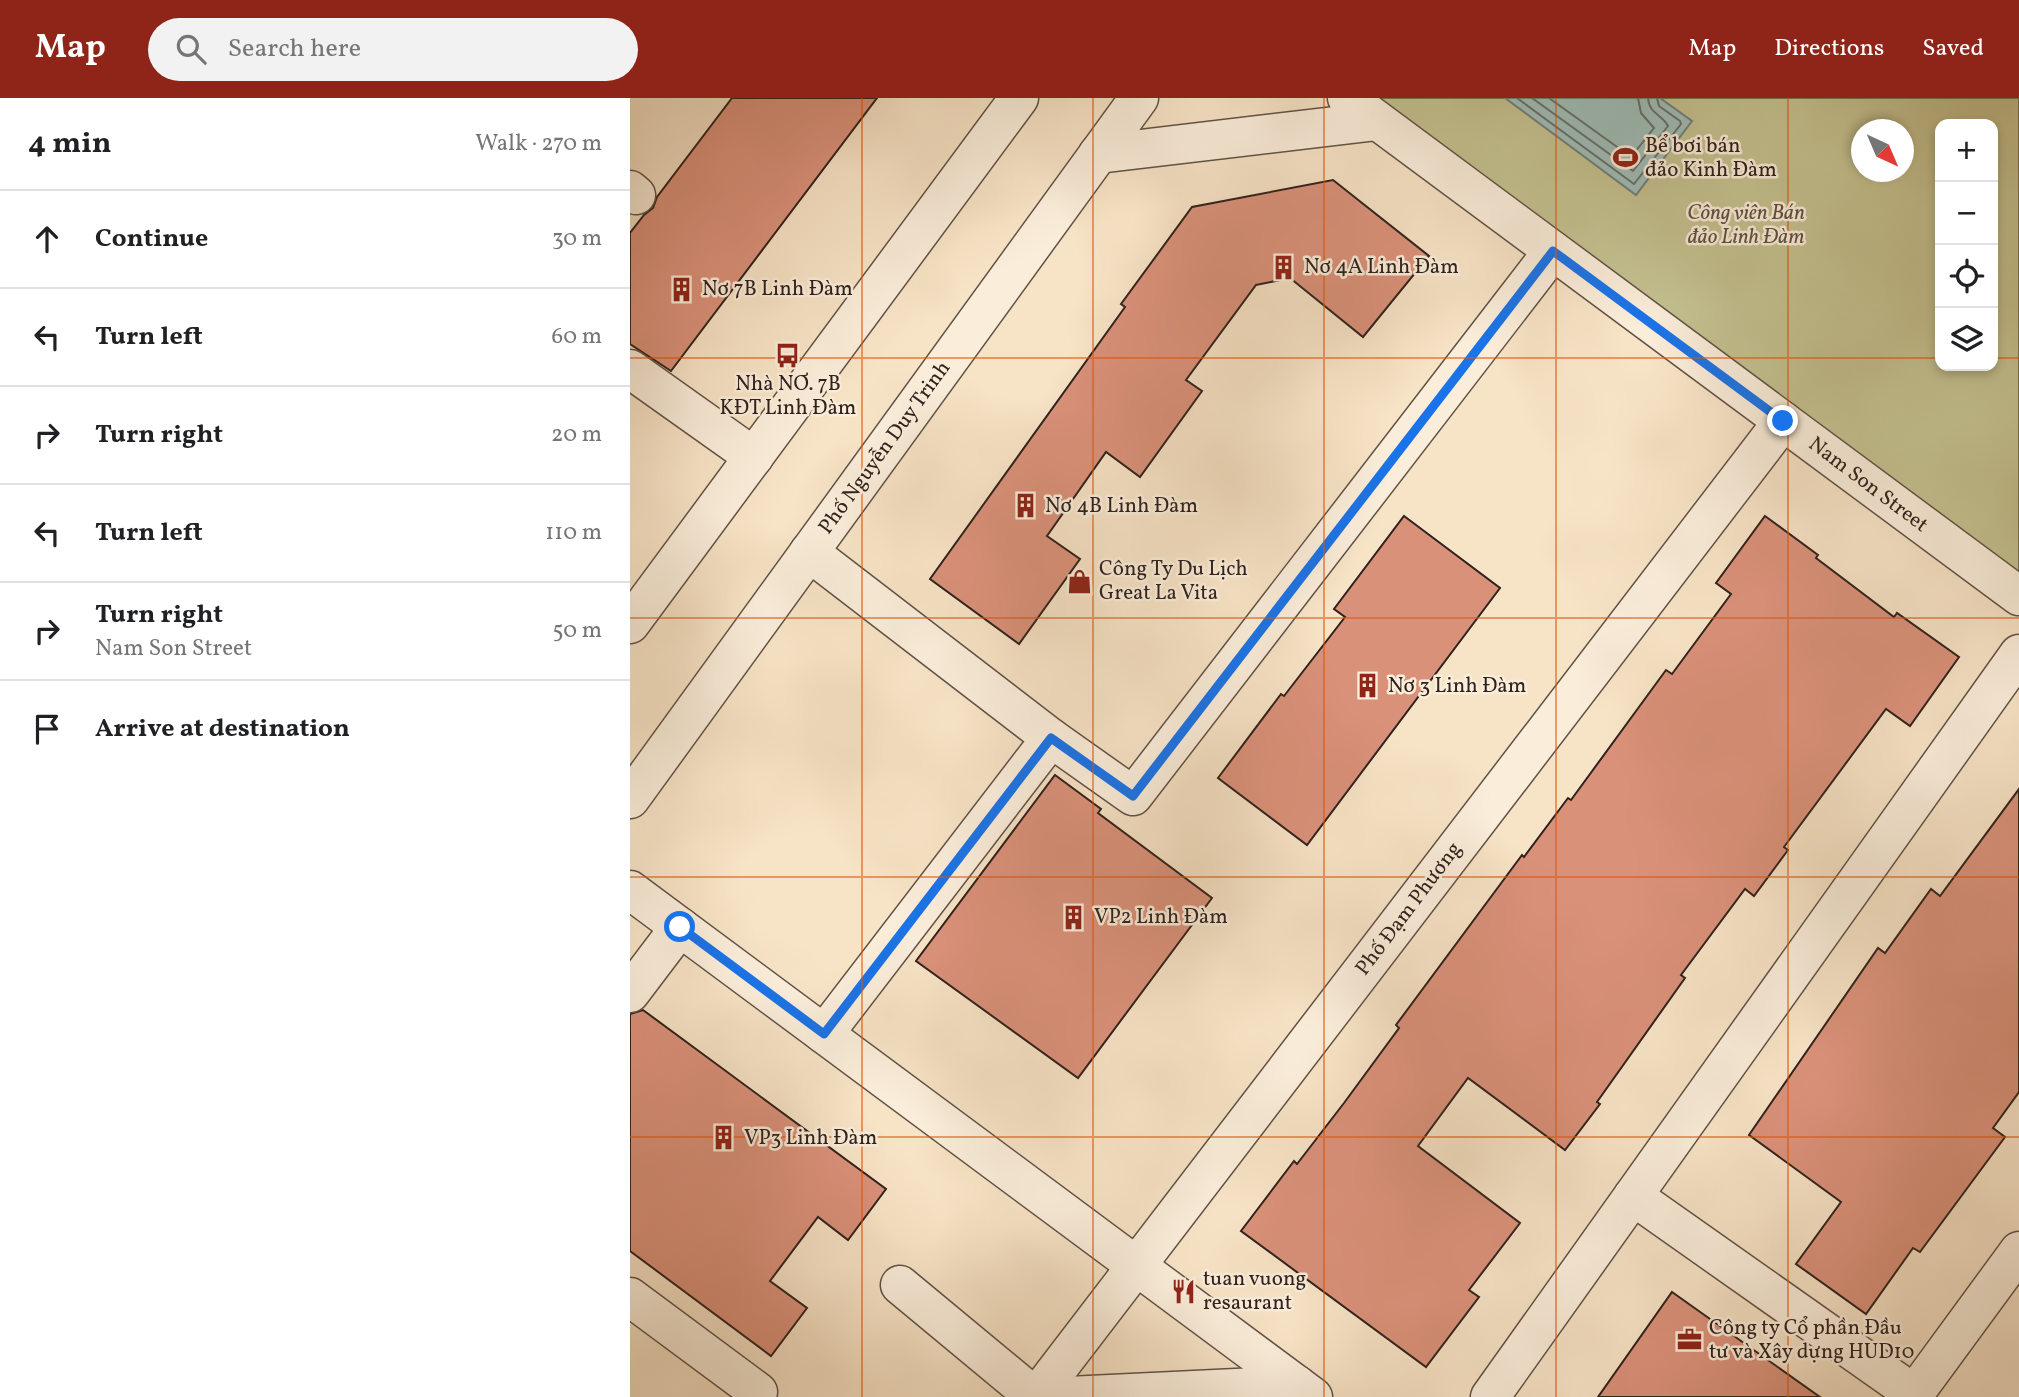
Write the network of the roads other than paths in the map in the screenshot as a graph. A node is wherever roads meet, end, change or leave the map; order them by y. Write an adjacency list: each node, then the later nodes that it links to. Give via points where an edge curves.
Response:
1 (1019, 98): 9 (street)
2 (1139, 98): 5 (street, Phố Nguyễn Duy Trinh)
3 (1347, 98): 4 (street, Nam Son Street)
4 (1377, 121): 5 (street); 6 (street, Nam Son Street)
5 (1098, 154): 10 (street, Phố Nguyễn Duy Trinh)
6 (1553, 251): 8 (street, Nam Son Street); 14 (street, via 1133,796)
7 (630, 369): 9 (street)
8 (1783, 421): 11 (street, Nam Son Street); 22 (street, Phố Đạm Phương)
9 (754, 457): 12 (street)
10 (809, 552): 14 (street); 15 (street, Phố Nguyễn Duy Trinh)
11 (2019, 596)
12 (630, 624)
13 (2019, 654): 20 (street)
14 (1051, 738): 19 (street)
15 (630, 799)
16 (630, 890): 17 (street)
17 (680, 927): 18 (street); 19 (street)
18 (630, 993)
19 (824, 1034): 22 (street)
20 (1633, 1196): 27 (street); 30 (street)
21 (2019, 1251): 27 (street)
22 (1136, 1266): 25 (street); 28 (street, Phố Đạm Phương)
23 (900, 1285): 28 (street)
24 (630, 1297): 26 (street)
25 (1305, 1391): 29 (street)
26 (759, 1395)
27 (1913, 1396)
28 (1035, 1397)
29 (1047, 1397)
30 (1490, 1397)

